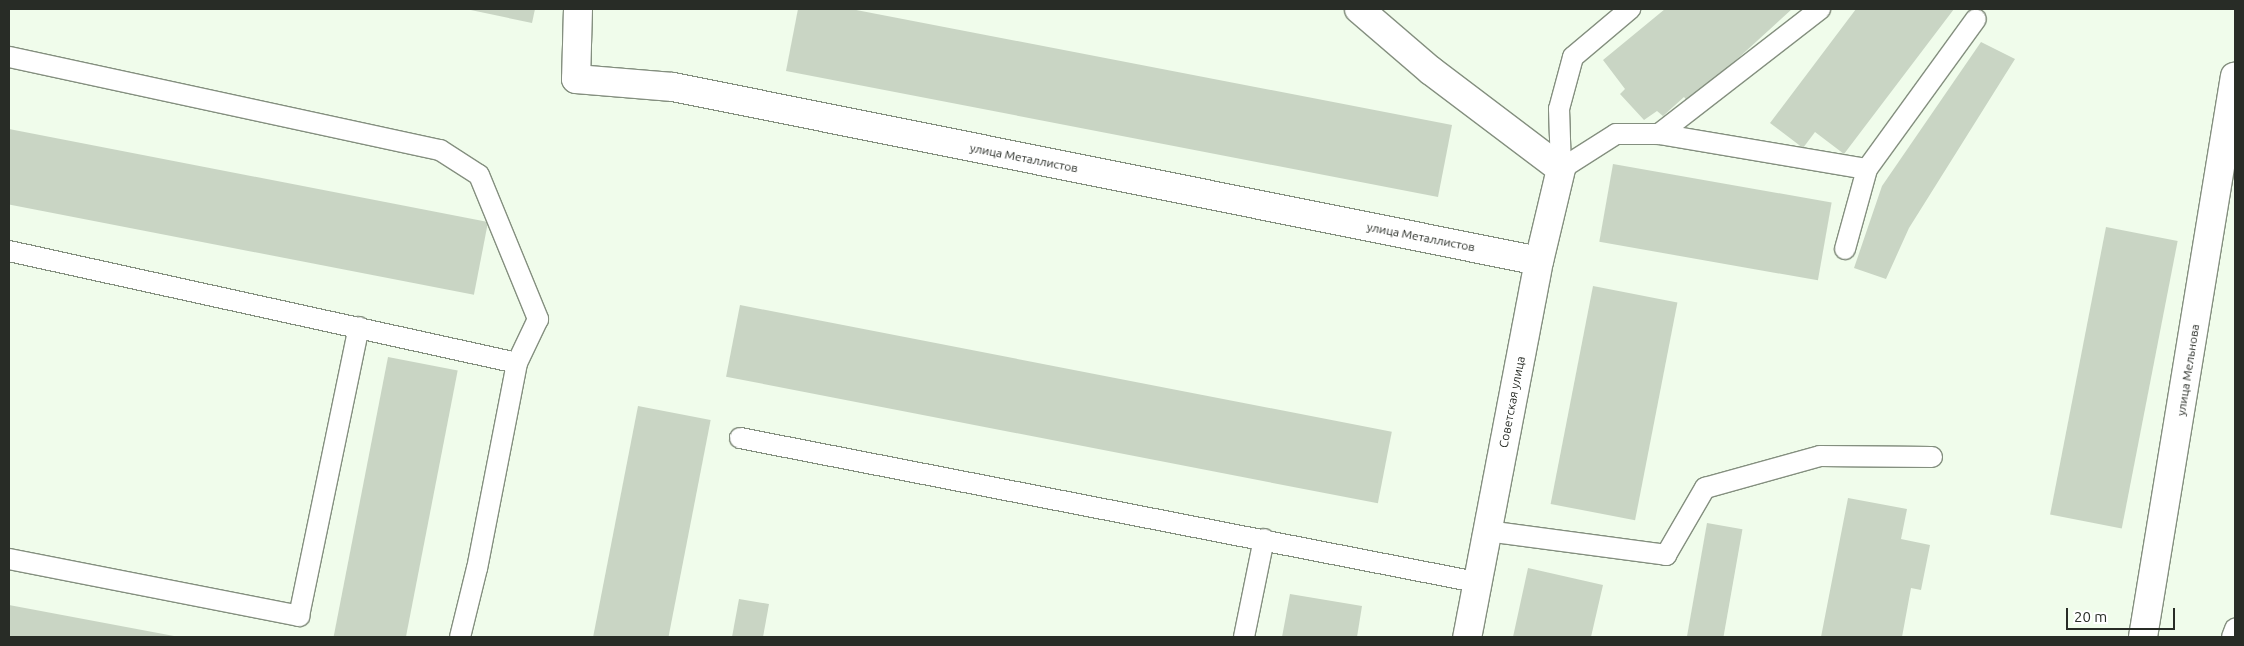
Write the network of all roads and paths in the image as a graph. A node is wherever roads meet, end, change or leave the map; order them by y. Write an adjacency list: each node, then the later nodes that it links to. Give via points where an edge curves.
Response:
1 (578, 9): 13 (street, улица Металлистов, via 576,79 673,88)
2 (1358, 9): 9 (street, via 1430,70)
3 (1630, 9): 9 (lane, via 1573,56 1559,109)
4 (1820, 9): 8 (lane)
5 (1976, 19): 10 (lane)
6 (9, 56): 15 (lane, via 440,150 479,175 538,319)
7 (2235, 76): 26 (street, улица Мельнова)
8 (1660, 134): 9 (lane, via 1616,134); 10 (lane)
9 (1562, 169): 13 (street, Советская улица)
10 (1867, 169): 11 (lane)
11 (1845, 249)
12 (9, 251): 14 (lane)
13 (1539, 261): 18 (street, Советская улица)
14 (359, 327): 15 (lane); 20 (lane, via 299,616)
15 (517, 363): 23 (lane, via 477,568)
16 (740, 438): 19 (lane)
17 (1932, 457): 18 (lane, via 1820,456 1705,488 1666,556)
18 (1487, 531): 21 (street, Советская улица)
19 (1264, 539): 21 (lane); 24 (lane)
20 (9, 559)
21 (1476, 582): 25 (street, Советская улица)
22 (2235, 629): 27 (lane)
23 (460, 637)
24 (1244, 637)
25 (1467, 637)
26 (2143, 637)
27 (2232, 637)

